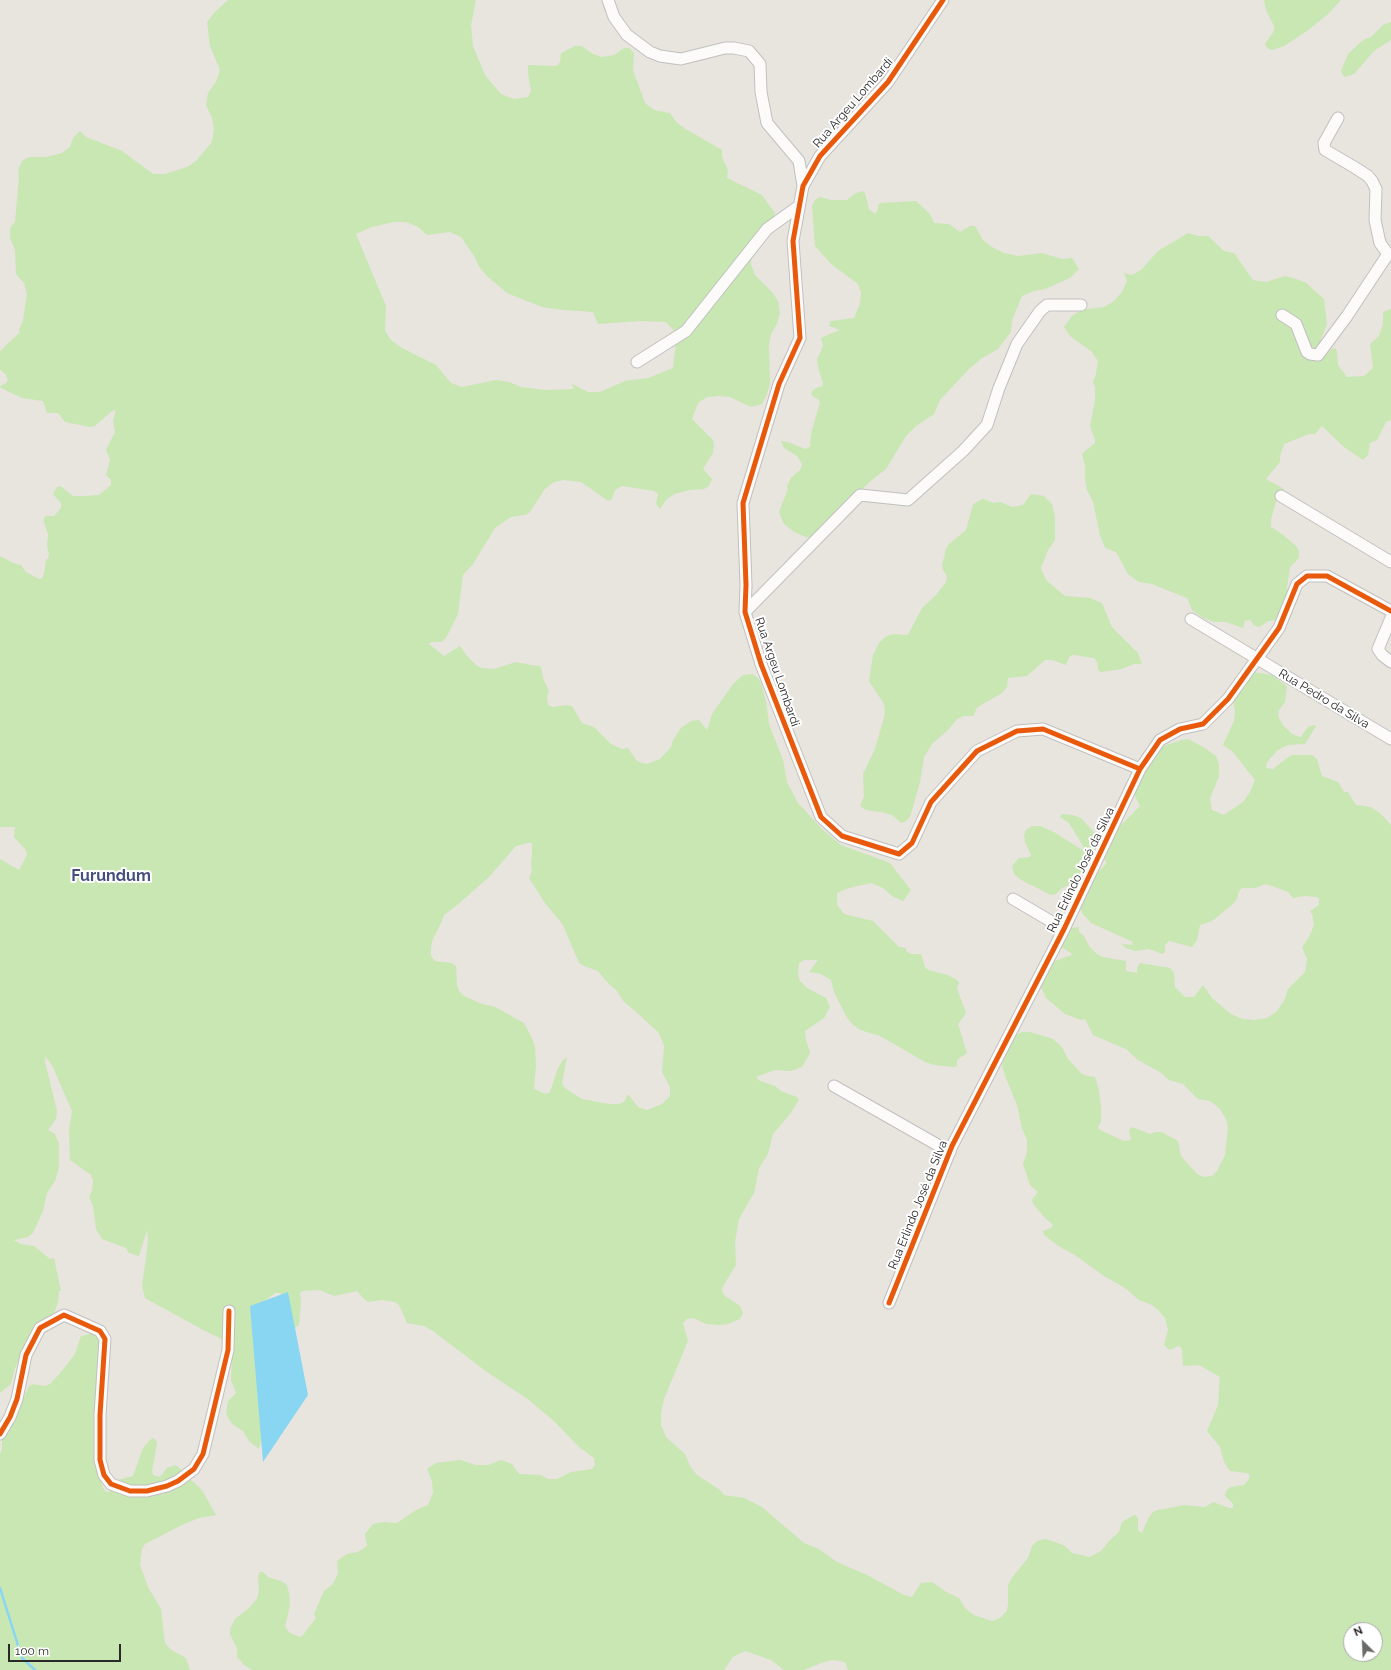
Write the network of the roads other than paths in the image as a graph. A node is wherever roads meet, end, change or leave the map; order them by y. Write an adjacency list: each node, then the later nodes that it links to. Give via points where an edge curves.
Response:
1 (608, 0): 4 (street, via 614,17 628,35 650,52 660,56 681,59 725,48 749,52 760,64 761,92 767,123 799,161)
2 (943, 0): 4 (street, Rua Argeu Lombardi, via 888,82 820,156)
3 (1338, 118): 6 (street, via 1324,143 1325,150 1372,181 1376,188 1376,220 1380,243)
4 (803, 186): 5 (street, Rua Argeu Lombardi)
5 (799, 206): 9 (street, via 767,229 686,330); 12 (street, Rua Argeu Lombardi, via 793,241 800,338 779,384 743,503)
6 (1389, 255): 8 (street, via 1318,355 1307,352 1296,324)
7 (1081, 305): 12 (street, via 1047,305 1040,311 1017,344 987,426 963,451 908,500 860,495)
8 (1282, 315)
9 (637, 362)
10 (1281, 496): 11 (street)
11 (1391, 562)
12 (745, 612): 19 (street, Rua Argeu Lombardi, via 761,664 821,817 842,836 899,854 912,843 931,802 977,751 1017,731 1042,729)
13 (1391, 612): 16 (street, Rua Erlindo José da Silva, via 1326,576 1307,576 1297,584 1279,628)
14 (1391, 618): 17 (street, via 1378,649)
15 (1191, 619): 16 (street, Rua Pedro da Silva)
16 (1258, 659): 18 (street, Rua Pedro da Silva); 19 (street, Rua Erlindo José da Silva, via 1228,699 1203,724 1180,729 1160,740)
17 (1391, 662)
18 (1391, 739)
19 (1140, 768): 21 (street, Rua Erlindo José da Silva)
20 (1013, 899): 21 (street)
21 (1064, 928): 23 (street, Rua Erlindo José da Silva)
22 (834, 1086): 23 (street)
23 (950, 1152): 24 (street, Rua Erlindo José da Silva)
24 (889, 1303)
25 (229, 1311): 26 (street, via 228,1350 203,1454 194,1469 178,1481 146,1491 130,1491 111,1484 104,1476 100,1460 100,1415 105,1339 100,1331 64,1315 40,1328 26,1355 17,1399)
26 (0, 1434)

